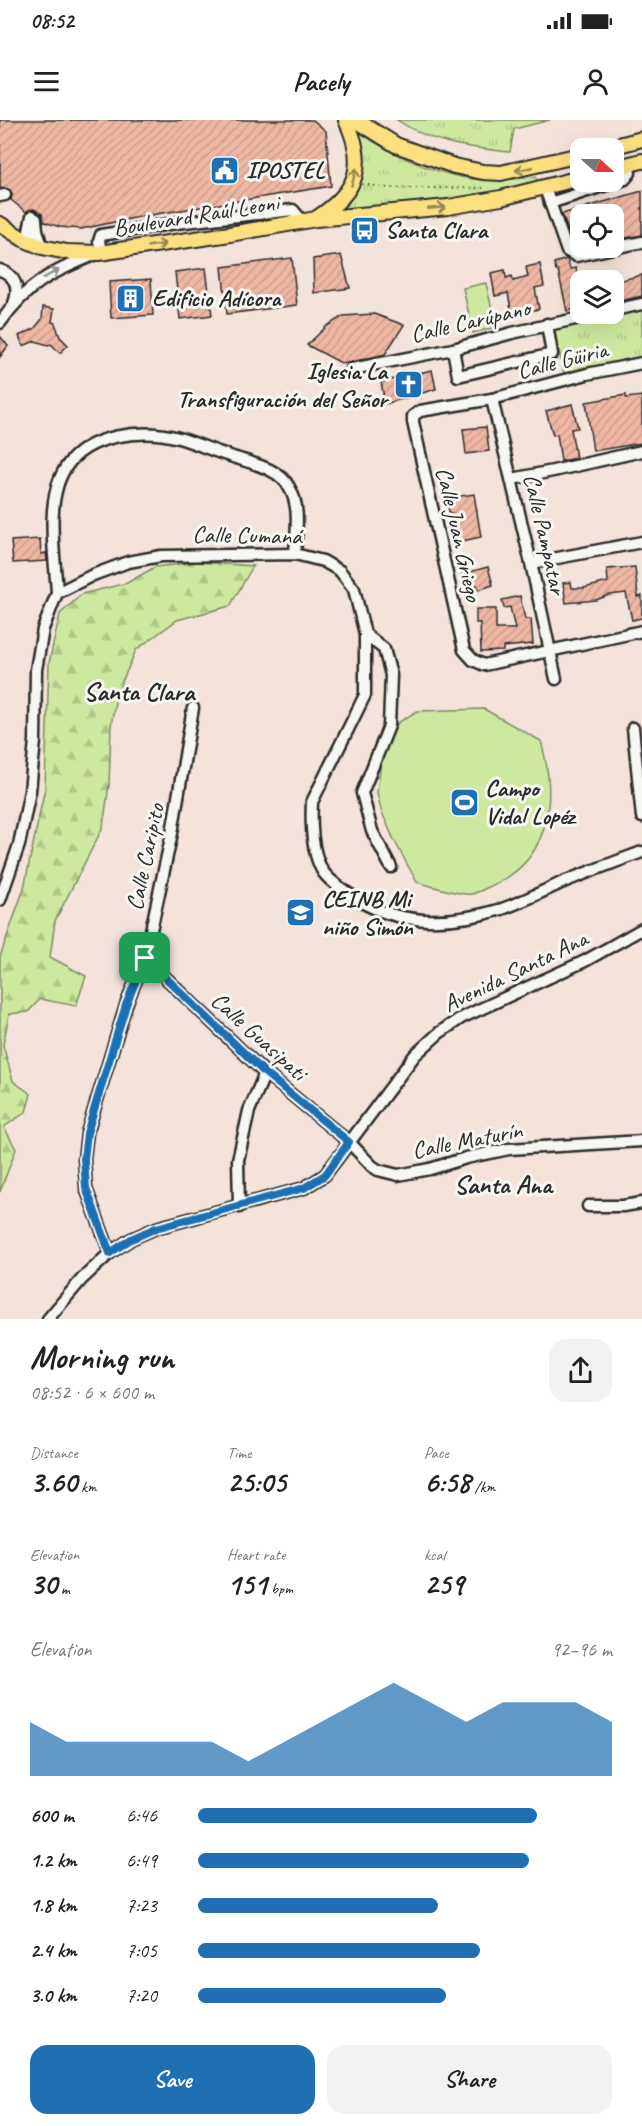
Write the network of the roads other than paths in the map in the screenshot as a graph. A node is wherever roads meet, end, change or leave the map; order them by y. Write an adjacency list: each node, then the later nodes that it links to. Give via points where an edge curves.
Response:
1 (346, 120): 13 (main road, one-way to 1, via 343,199 350,189 357,161)
2 (356, 120): 5 (main road, one-way to 2, via 509,171 483,172 404,148)
3 (642, 139): 4 (main road)
4 (624, 144)
5 (570, 157)
6 (642, 161): 7 (main road)
7 (628, 164): 8 (main road); 11 (street, via 630,173 625,179)
8 (624, 165)
9 (570, 181): 10 (main road, Boulevard Raúl Leoni)
10 (545, 188): 11 (street); 13 (main road, Boulevard Raúl Leoni, one-way to 10, via 448,207)
11 (550, 203): 17 (street, via 570,254)
12 (34, 218): 18 (street, via 29,230)
13 (309, 220): 14 (street, via 293,210); 16 (main road, Boulevard Raúl Leoni)
14 (195, 221): 16 (street); 19 (street, via 101,235)
15 (0, 224): 18 (main road, Boulevard Raúl Leoni)
16 (197, 239): 19 (main road, Boulevard Raúl Leoni, one-way to 16)
17 (642, 242)
18 (36, 245): 19 (main road, Boulevard Raúl Leoni, via 67,252)
19 (100, 253): 22 (street, one-way to 19, via 47,276)
20 (0, 270): 22 (street, via 17,287)
21 (642, 304): 23 (street)
22 (12, 306): 24 (street); 26 (street)
23 (624, 308)
24 (0, 313)
25 (570, 319): 27 (street, Calle Carúpano)
26 (0, 323)
27 (547, 324): 28 (street, Calle Carúpano); 28 (street, via 552,354 458,376)
28 (453, 349): 30 (street, Calle Carúpano)
29 (642, 363): 31 (street, Calle Güiria)
30 (352, 369)
31 (492, 399): 33 (street, Calle Pampatar); 40 (street, Calle Juan Griego, via 420,411 413,416 464,650 472,660 484,665)
32 (642, 451): 33 (street)
33 (512, 478): 36 (street, Calle Pampatar)
34 (642, 542): 36 (street)
35 (295, 554): 37 (street, Calle Cumaná, via 161,555 93,574); 37 (street, via 295,499 281,476 177,437 124,435 82,450 66,468 57,488 52,517); 39 (street, Calle Cumaná, via 323,561 340,571 354,589)
36 (531, 562): 40 (street, Calle Pampatar)
37 (57, 593): 47 (street, via 43,629 36,670 30,791 19,845)
38 (642, 631): 40 (street)
39 (365, 634): 45 (street, Calle Cumaná, via 365,694 312,802 313,838 322,870 339,888 363,904 399,918 459,919 504,908); 46 (street, via 384,649 391,675 389,726 362,793 372,831)
40 (549, 651): 41 (street, Calle Pampatar)
41 (556, 679)
42 (194, 708): 49 (street, Calle Caripito)
43 (633, 728): 44 (street)
44 (642, 817)
45 (642, 852)
46 (392, 867)
47 (0, 900)
48 (642, 929): 51 (street, Avenida Santa Ana, via 585,961 461,1018 439,1033 415,1055)
49 (145, 958): 50 (street, Calle Guasipati); 56 (street, Calle Caripito, via 126,1005 86,1142 86,1188)
50 (265, 1073): 51 (street, Calle Guasipati); 55 (street, via 249,1111 238,1160)
51 (349, 1142): 52 (street, Calle Maturín, via 372,1166 398,1174 509,1149); 55 (street, Avenida Santa Ana, via 325,1175 304,1188)
52 (642, 1142)
53 (642, 1203): 54 (street)
54 (588, 1206)
55 (239, 1207): 56 (street, Avenida Santa Ana, via 156,1228)
56 (110, 1253): 57 (street, Avenida Santa Ana)
57 (48, 1319)

